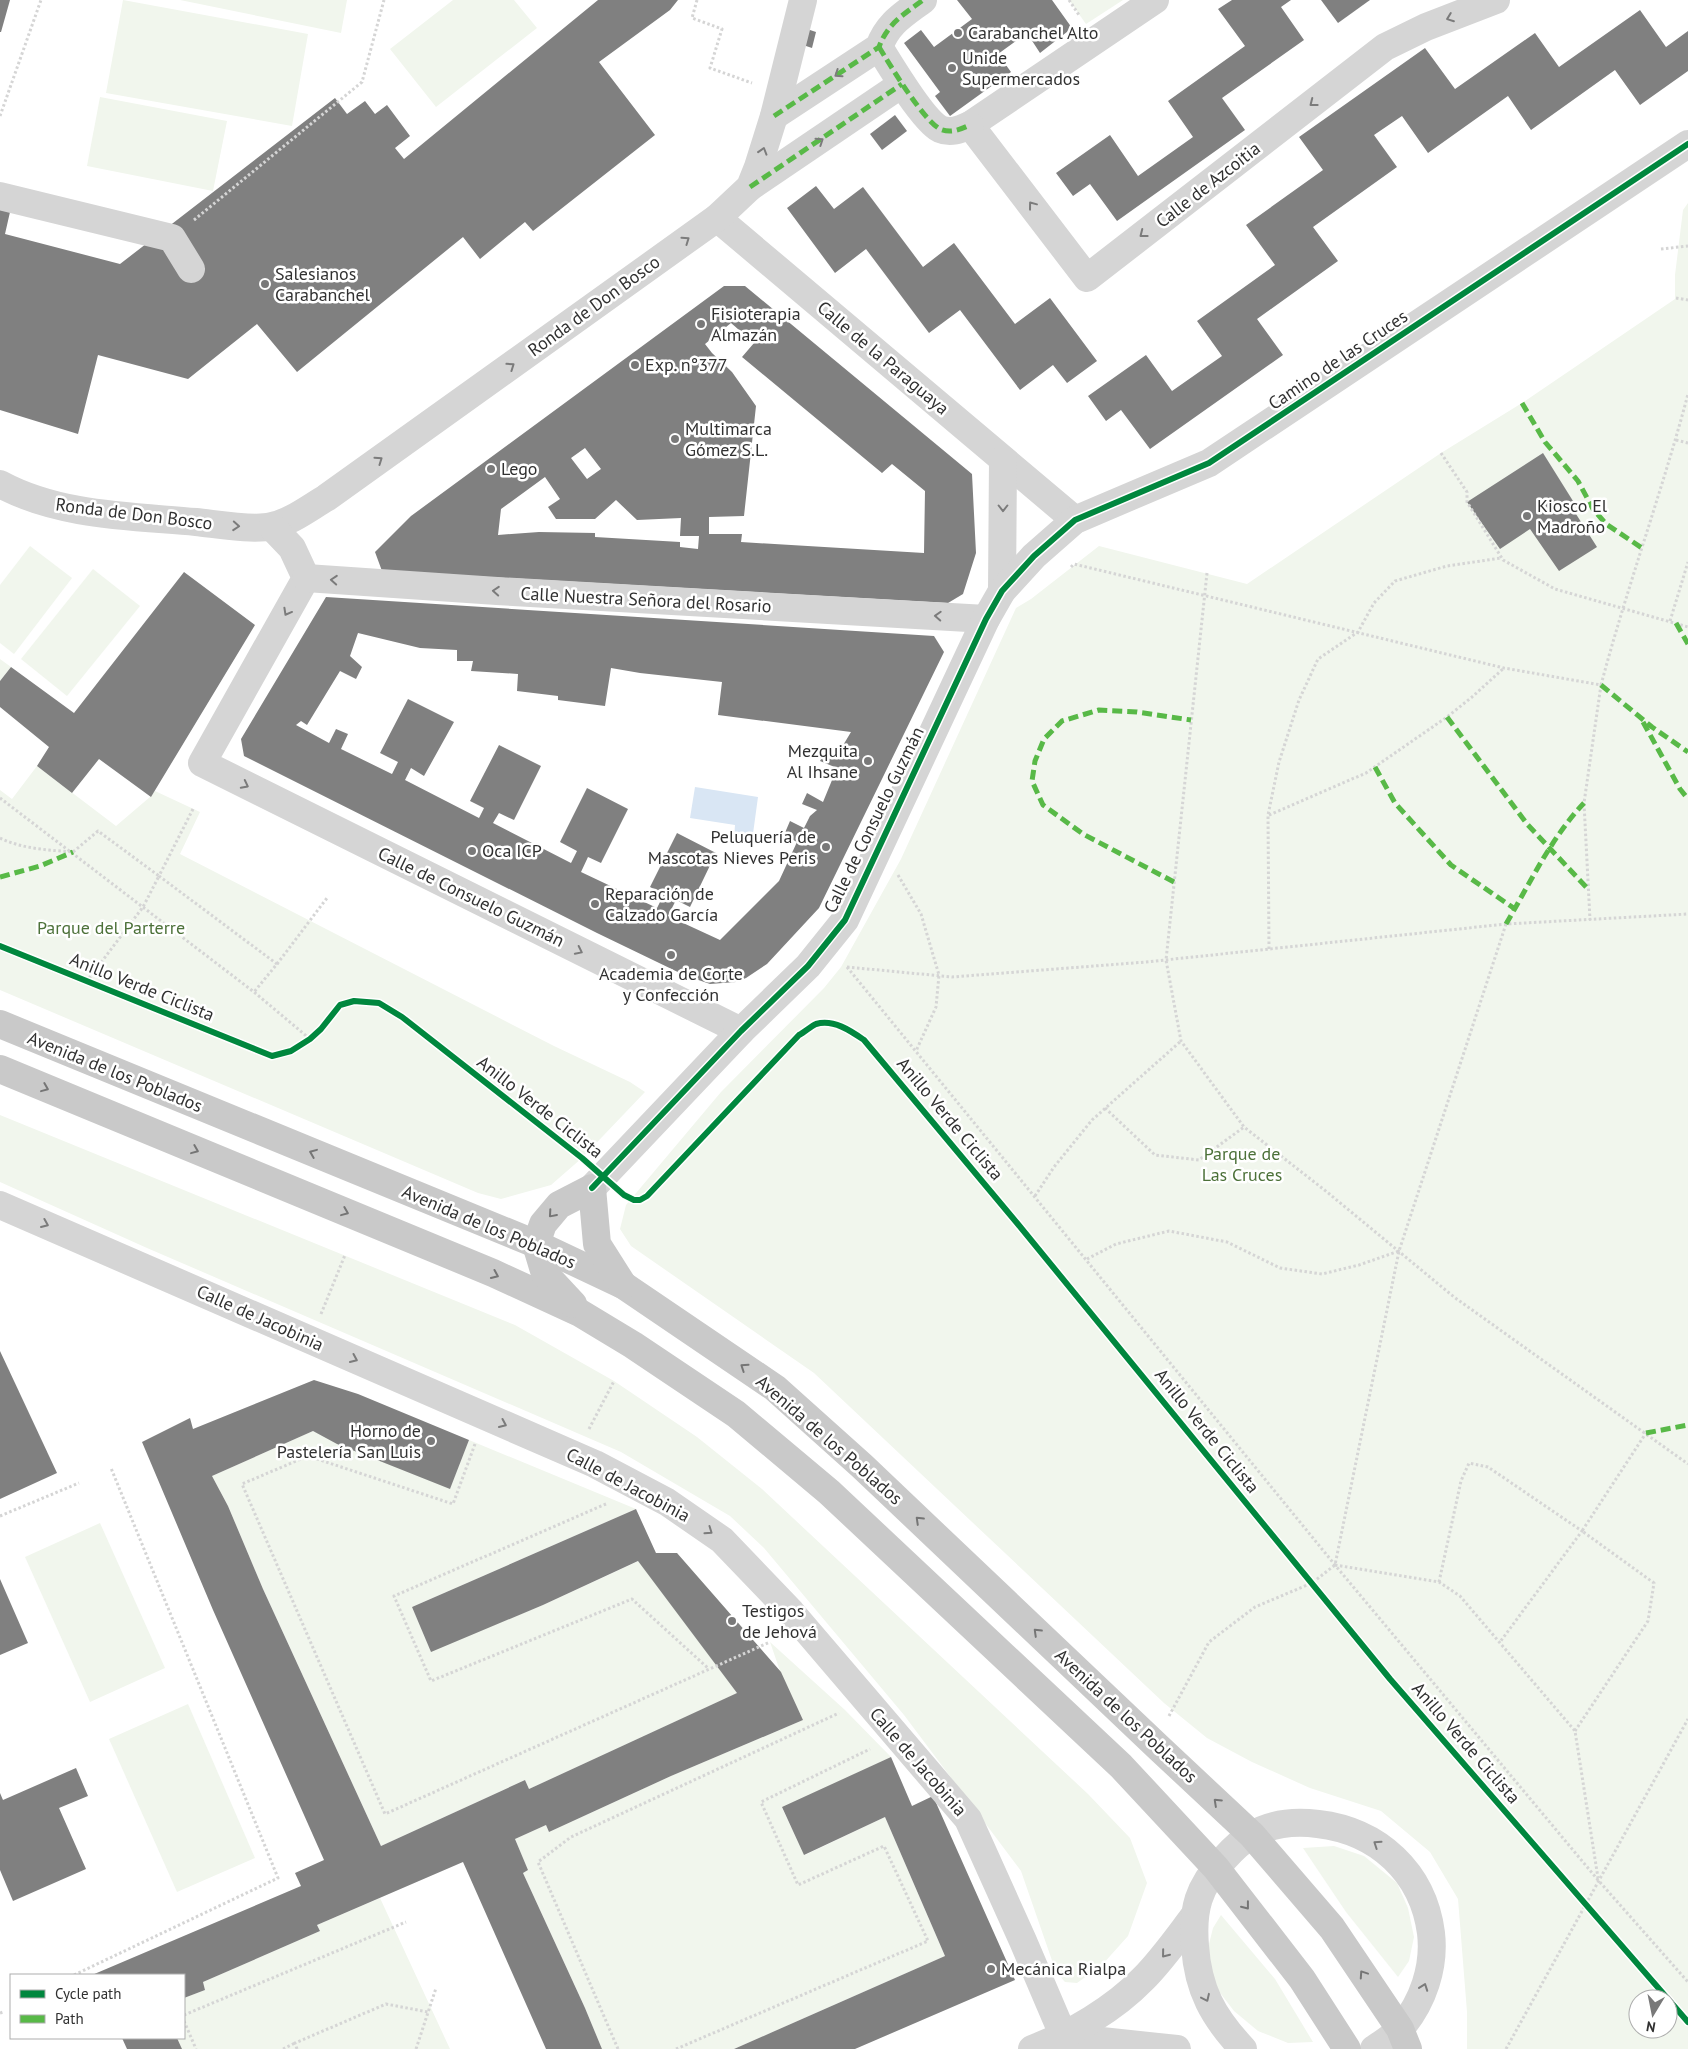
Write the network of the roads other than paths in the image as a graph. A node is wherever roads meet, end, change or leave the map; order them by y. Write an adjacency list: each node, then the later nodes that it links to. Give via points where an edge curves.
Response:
1 (802, 0): 7 (street, Ronda de Don Bosco)
2 (923, 0): 5 (street, via 884,32)
3 (1155, 0): 8 (street)
4 (1496, 0): 8 (street, Calle de Azcoitia, one-way to 8, via 1385,47 1087,278)
5 (879, 47): 6 (street); 7 (street, one-way to 7)
6 (902, 84): 8 (street, via 940,128 954,131); 10 (street, one-way to 6)
7 (774, 116): 10 (street, Ronda de Don Bosco, one-way to 7)
8 (970, 125)
9 (1688, 144): 16 (street, Camino de las Cruces, via 1209,463)
10 (750, 187): 12 (street, Ronda de Don Bosco)
11 (0, 196): 13 (street, via 172,238)
12 (718, 218): 14 (street, Calle de la Paraguaya); 17 (street, Ronda de Don Bosco, one-way to 12, via 326,498)
13 (191, 268)
14 (1003, 460): 16 (street, Calle de la Paraguaya); 19 (street, one-way to 19)
15 (0, 484): 17 (street, Ronda de Don Bosco, one-way to 17, via 20,495 71,509 238,527)
16 (1075, 520): 19 (street, Camino de las Cruces, via 1034,556)
17 (272, 527): 18 (street, via 292,548)
18 (306, 578): 20 (street, Calle Nuestra Señora del Rosario, one-way to 18); 22 (street, Calle de Consuelo Guzmán, one-way to 22, via 202,763)
19 (1002, 591): 20 (street, Calle de Consuelo Guzmán)
20 (986, 619): 22 (street, Calle de Consuelo Guzmán, via 845,920 808,966)
21 (0, 1024): 26 (main road, Avenida de los Poblados, one-way to 21)
22 (741, 1031): 24 (street, Calle de Consuelo Guzmán)
23 (0, 1069): 28 (main road, one-way to 28, via 484,1269)
24 (592, 1188): 26 (main road, one-way to 26, via 560,1205 543,1224); 27 (main road, via 597,1244)
25 (0, 1205): 32 (street, Calle de Jacobinia, one-way to 32, via 595,1464 667,1502 722,1540 791,1612 968,1819)
26 (536, 1244): 27 (main road, Avenida de los Poblados); 28 (main road, via 545,1274)
27 (623, 1285): 29 (main road, Avenida de los Poblados, one-way to 27, via 775,1388)
28 (580, 1313): 30 (main road, via 736,1414 829,1492 1121,1766)
29 (1252, 1834): 30 (street); 33 (main road, Avenida de los Poblados, one-way to 29, via 1332,1928); 33 (street, one-way to 29, via 1427,1980 1431,1952 1424,1905 1406,1871 1379,1845 1346,1828 1296,1822)
30 (1216, 1868): 31 (street, via 1198,1896); 37 (main road, one-way to 37, via 1302,1979)
31 (1194, 1916): 32 (street, one-way to 32, via 1143,1980); 36 (street, one-way to 36, via 1196,1962 1202,1989 1214,2013)
32 (1064, 2037): 34 (street); 35 (street)
33 (1404, 2039): 38 (street)
34 (1032, 2049)
35 (1176, 2049)
36 (1243, 2049)
37 (1347, 2049)
38 (1374, 2049)

